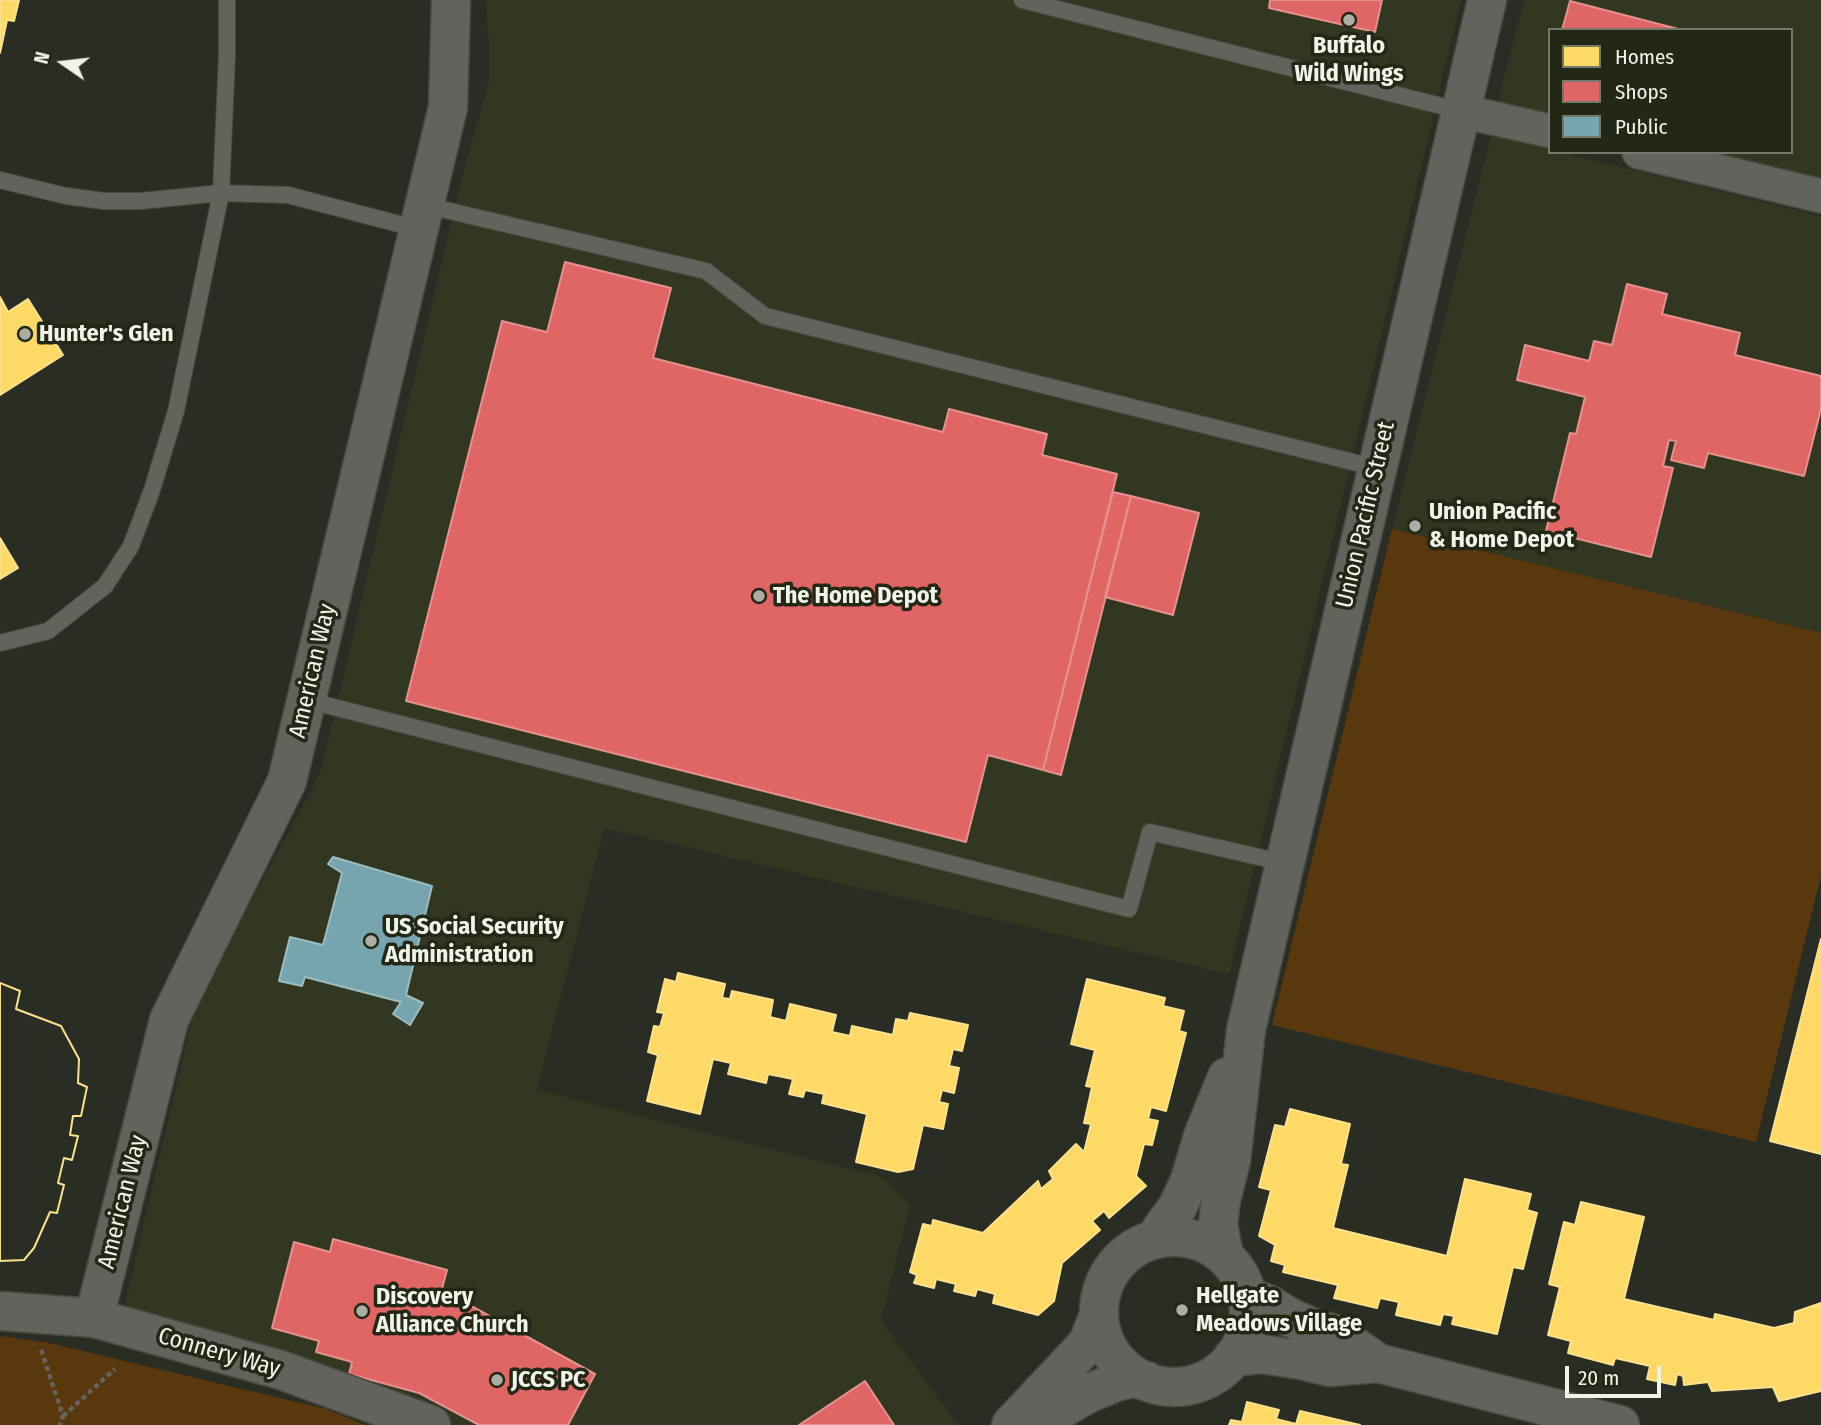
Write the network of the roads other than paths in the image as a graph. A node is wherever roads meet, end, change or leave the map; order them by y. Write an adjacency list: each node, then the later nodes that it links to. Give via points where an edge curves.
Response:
1 (227, 0): 9 (lane)
2 (451, 0): 11 (street, American Way, via 448,107)
3 (1021, 0): 5 (lane)
4 (1487, 0): 5 (street, Union Pacific Street)
5 (1461, 111): 6 (street); 12 (street, Union Pacific Street)
6 (1548, 131)
7 (1647, 154): 10 (street)
8 (0, 180): 9 (lane, via 104,201)
9 (221, 194): 11 (lane, via 288,195); 13 (lane, via 176,411 131,546 105,586 48,631)
10 (1821, 196)
11 (421, 217): 12 (lane, via 706,271 765,316); 14 (street, American Way)
12 (1377, 468): 15 (street, Union Pacific Street)
13 (0, 643)
14 (306, 700): 15 (lane, via 1129,909 1150,832); 22 (street, American Way, via 287,781 169,1020)
15 (1284, 863): 16 (street, Union Pacific Street)
16 (1246, 1030): 17 (street, Union Pacific Street, via 1190,1180); 18 (street, Union Pacific Street, via 1231,1161 1218,1223)
17 (1155, 1239): 18 (street, via 1192,1239); 21 (street, via 1119,1261 1104,1286)
18 (1224, 1256): 19 (street, via 1235,1267)
19 (1247, 1296): 23 (street, via 1248,1322); 24 (street, via 1338,1335)
20 (0, 1311): 22 (street, Connery Way)
21 (1100, 1314): 25 (street, via 1113,1355); 27 (street, via 1088,1343)
22 (94, 1318): 26 (street, Connery Way, via 281,1370)
23 (1233, 1357): 24 (street, via 1261,1354 1330,1367); 25 (street, via 1216,1374 1194,1384 1170,1386)
24 (1378, 1363): 29 (street)
25 (1147, 1381): 28 (street, via 1116,1382)
26 (431, 1425)
27 (1011, 1425)
28 (1034, 1425)
29 (1620, 1425)

